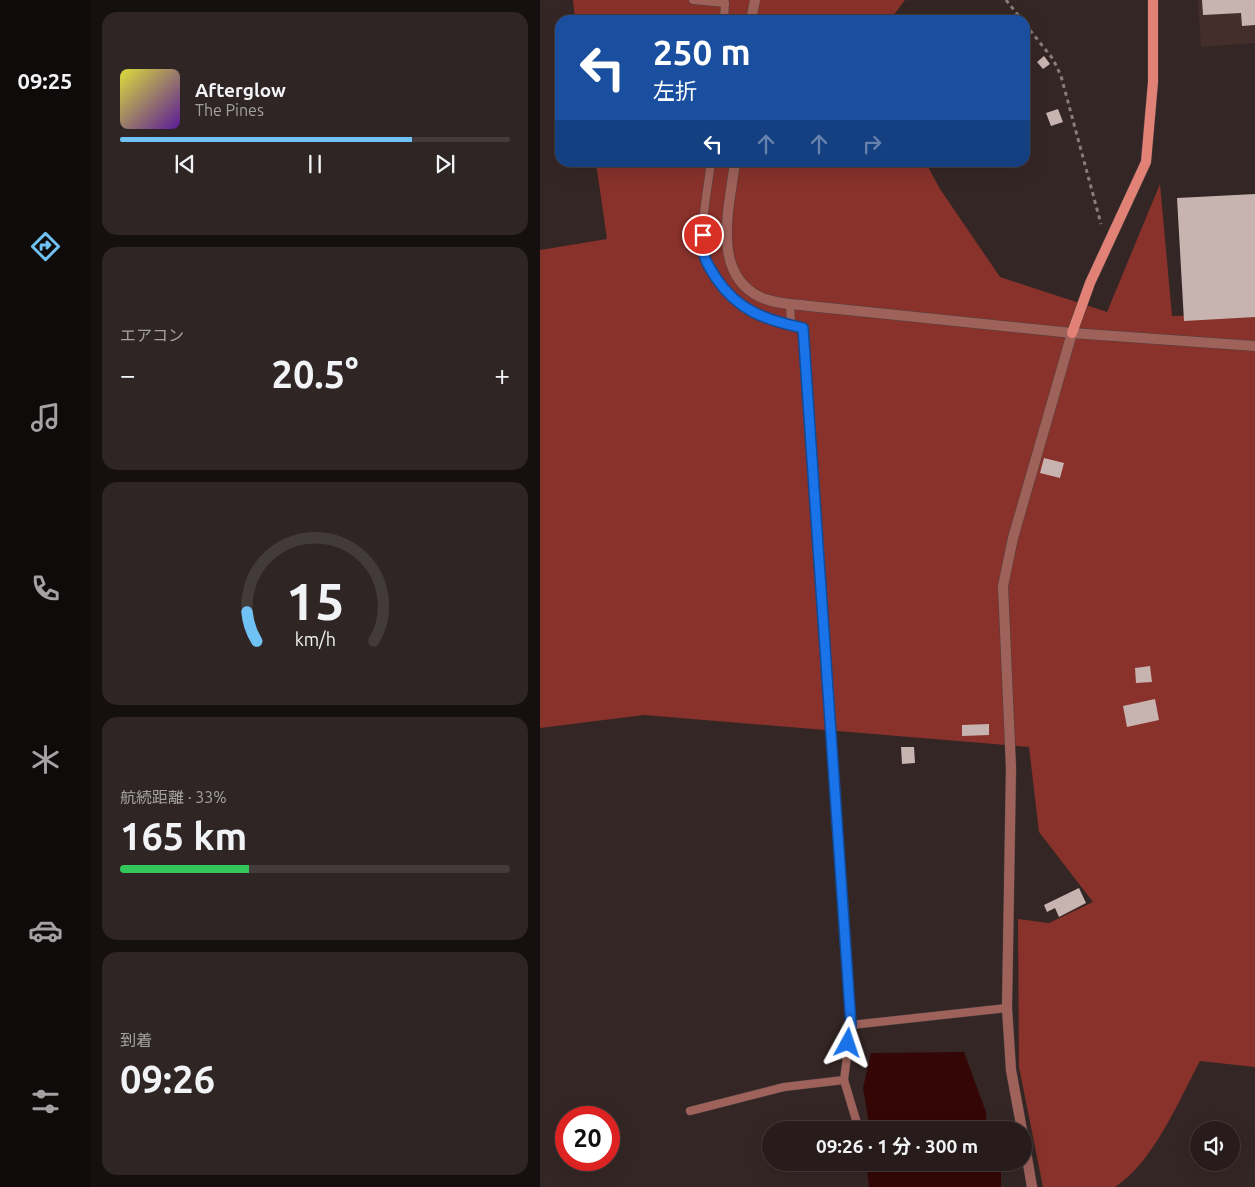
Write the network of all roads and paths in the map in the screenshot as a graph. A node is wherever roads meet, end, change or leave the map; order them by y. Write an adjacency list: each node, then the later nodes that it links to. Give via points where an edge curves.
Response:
1 (692, 0): 5 (lane, via 725,3)
2 (755, 0): 6 (street)
3 (1006, 0): 7 (path)
4 (1153, 0): 11 (street, via 1152,82 1146,162)
5 (724, 15)
6 (752, 15)
7 (1018, 15)
8 (1030, 30): 11 (path, via 1053,59 1061,76)
9 (710, 167): 13 (lane, via 704,255 725,291 738,303 753,312)
10 (734, 167): 12 (street, via 727,234 731,266 741,282 760,297)
11 (1107, 247): 14 (street)
12 (790, 304): 13 (lane); 14 (street)
13 (791, 325): 17 (lane, via 803,328)
14 (1072, 333): 15 (street); 16 (street, via 1013,538 1004,586 1011,768)
15 (1255, 346)
16 (1007, 1008): 17 (lane); 21 (street, via 1011,1070)
17 (851, 1025): 18 (lane)
18 (844, 1080): 19 (lane, via 784,1087); 20 (lane)
19 (690, 1111)
20 (856, 1121)
21 (1020, 1121)
22 (1029, 1171): 23 (street)
23 (1032, 1187)

